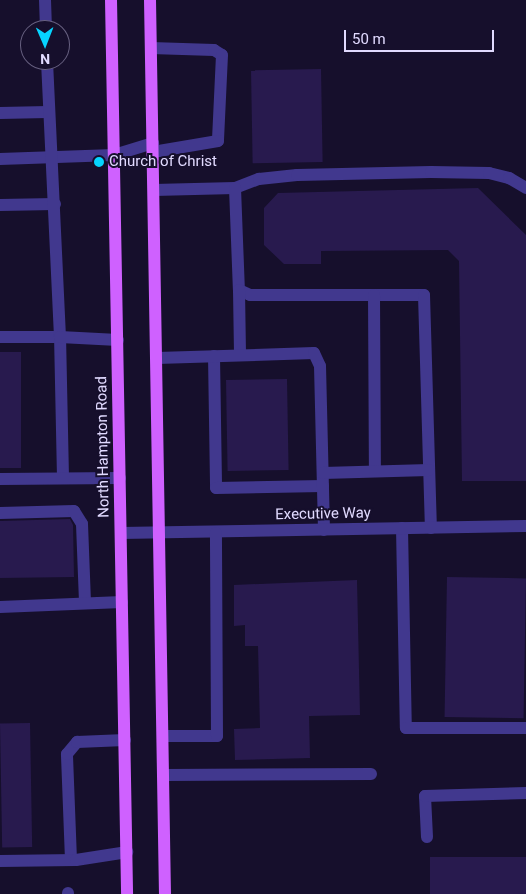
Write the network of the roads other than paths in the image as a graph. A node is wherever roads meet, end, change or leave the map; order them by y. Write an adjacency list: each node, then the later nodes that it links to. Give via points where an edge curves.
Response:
1 (46, 0): 4 (street)
2 (111, 0): 10 (main road, North Hampton Road)
3 (150, 0): 5 (main road)
4 (46, 20)
5 (151, 48): 9 (main road); 9 (street, via 214,50 222,55 218,141)
6 (47, 70): 7 (street)
7 (48, 112): 8 (street); 11 (street)
8 (0, 113)
9 (153, 148): 10 (street); 15 (main road)
10 (114, 155): 11 (street); 22 (main road, North Hampton Road)
11 (50, 158): 12 (street); 16 (street)
12 (0, 159)
13 (235, 188): 14 (street, via 259,179 297,175 431,172 489,173 509,178); 15 (street); 18 (street)
14 (526, 188)
15 (154, 190): 25 (main road)
16 (55, 204): 17 (street); 21 (street)
17 (0, 205)
18 (239, 290): 19 (street, via 250,295); 23 (street)
19 (374, 295): 26 (street, via 424,295); 27 (street)
20 (0, 337): 21 (street)
21 (60, 337): 22 (street); 28 (street)
22 (118, 340): 29 (main road, North Hampton Road)
23 (240, 355): 24 (street); 31 (street, via 314,354 320,366)
24 (214, 356): 25 (street); 31 (street, via 216,488)
25 (157, 358): 39 (main road)
26 (429, 470): 27 (street); 35 (street)
27 (375, 471): 31 (street)
28 (63, 478): 29 (street); 30 (street)
29 (120, 478): 37 (main road, North Hampton Road)
30 (0, 479)
31 (323, 480): 36 (street)
32 (0, 513): 41 (street, via 74,512 82,524)
33 (526, 526): 35 (street, Executive Way)
34 (402, 528): 35 (street, Executive Way); 36 (street, Executive Way); 43 (street, via 406,728)
35 (431, 528)
36 (324, 530): 38 (street, Executive Way)
37 (121, 532): 39 (street, Executive Way); 40 (main road, North Hampton Road)
38 (216, 532): 39 (street, Executive Way); 44 (street, via 217,736)
39 (159, 534): 44 (main road)
40 (122, 602): 41 (street); 45 (main road, North Hampton Road)
41 (85, 603): 42 (street)
42 (0, 606)
43 (526, 728)
44 (163, 736): 47 (main road)
45 (125, 740): 50 (main road, North Hampton Road); 51 (street, via 77,742 67,754)
46 (371, 774): 47 (street)
47 (164, 775): 54 (main road)
48 (526, 793): 49 (street, via 425,796)
49 (427, 838)
50 (127, 852): 51 (street); 53 (main road, North Hampton Road)
51 (71, 860): 52 (street)
52 (0, 861)
53 (128, 894)
54 (165, 894)

